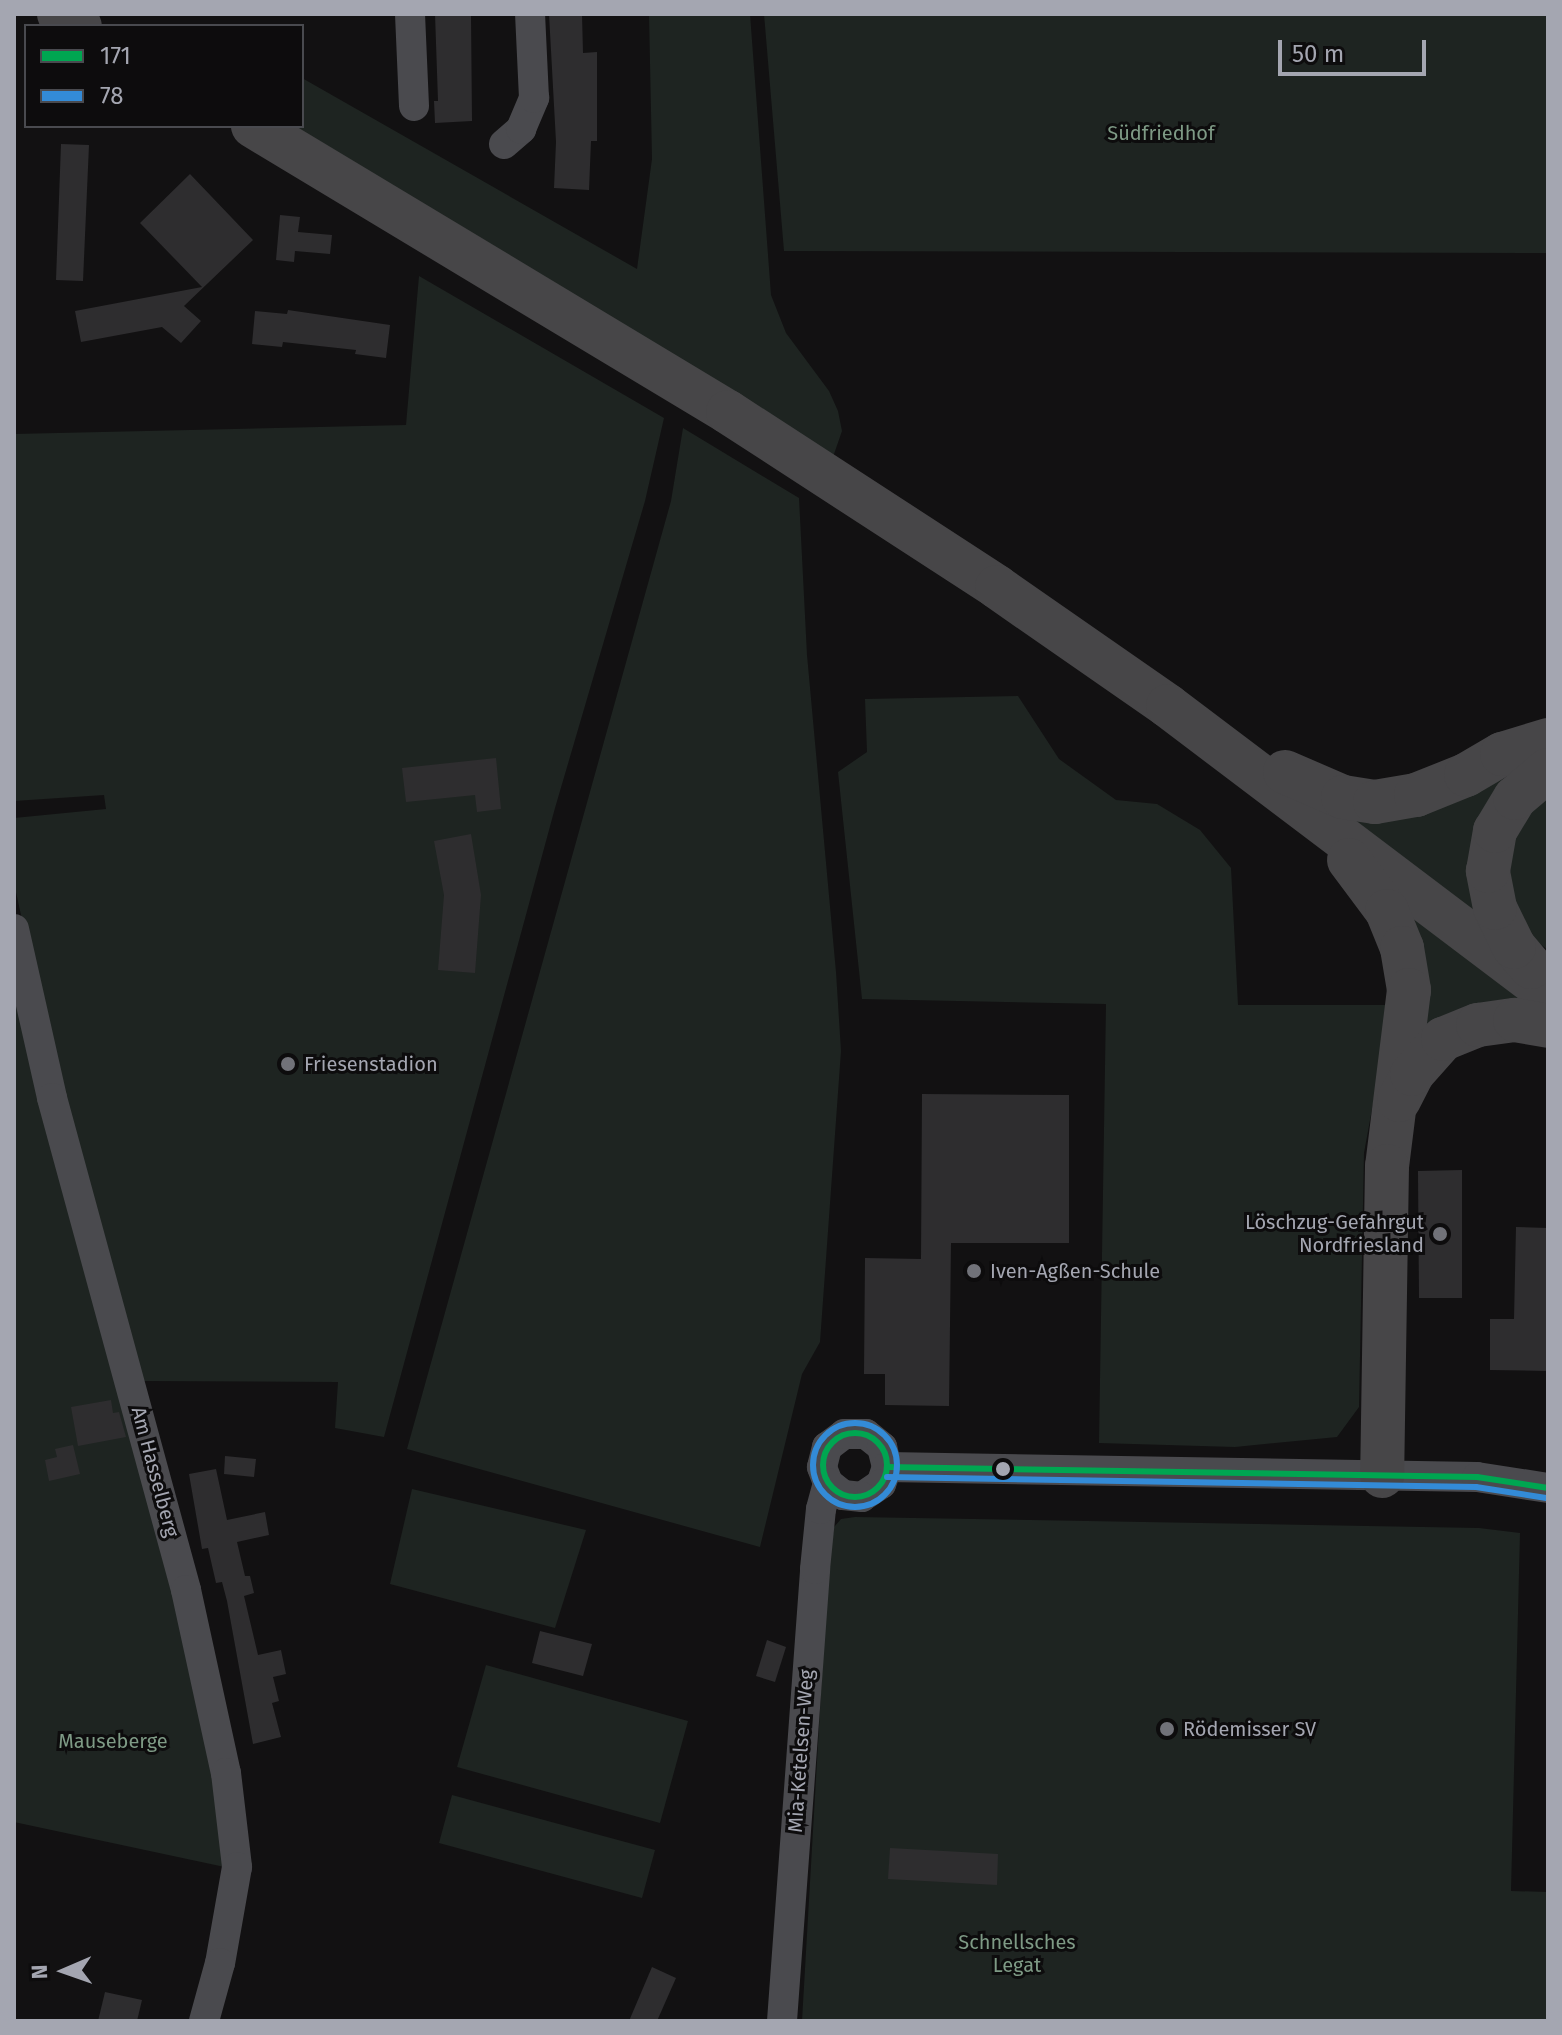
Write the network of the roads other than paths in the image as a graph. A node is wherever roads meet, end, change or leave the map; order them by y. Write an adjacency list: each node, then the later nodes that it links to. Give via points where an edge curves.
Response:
1 (59, 14): 4 (highway)
2 (410, 14): 5 (street)
3 (530, 14): 7 (street, via 534,98 521,129)
4 (76, 24)
5 (414, 106)
6 (256, 128): 8 (highway, via 728,412)
7 (504, 144)
8 (1168, 706): 9 (highway, via 1305,783 1375,802 1416,795 1502,754); 11 (highway)
9 (1548, 740)
10 (1548, 770): 13 (highway, via 1515,798 1495,831 1488,871 1495,908 1514,947)
11 (1297, 802): 13 (highway); 15 (highway, via 1362,875 1387,911 1402,948 1409,990)
12 (14, 929): 20 (street, Am Hasselberg, via 52,1098 186,1590 226,1773 237,1867)
13 (1548, 990)
14 (1548, 1026): 15 (highway, via 1515,1020 1490,1023 1443,1039 1412,1074)
15 (1392, 1112): 17 (highway)
16 (887, 1467): 17 (street); 18 (street, via 881,1484 862,1497 843,1495); 18 (street, Mia-Ketelsen-Weg, via 882,1447 866,1434 844,1434 827,1447 822,1467)
17 (1382, 1476): 19 (street, via 1477,1477)
18 (828, 1483): 21 (street, Mia-Ketelsen-Weg, via 812,1595)
19 (1548, 1488)
20 (204, 2021)
21 (782, 2021)

